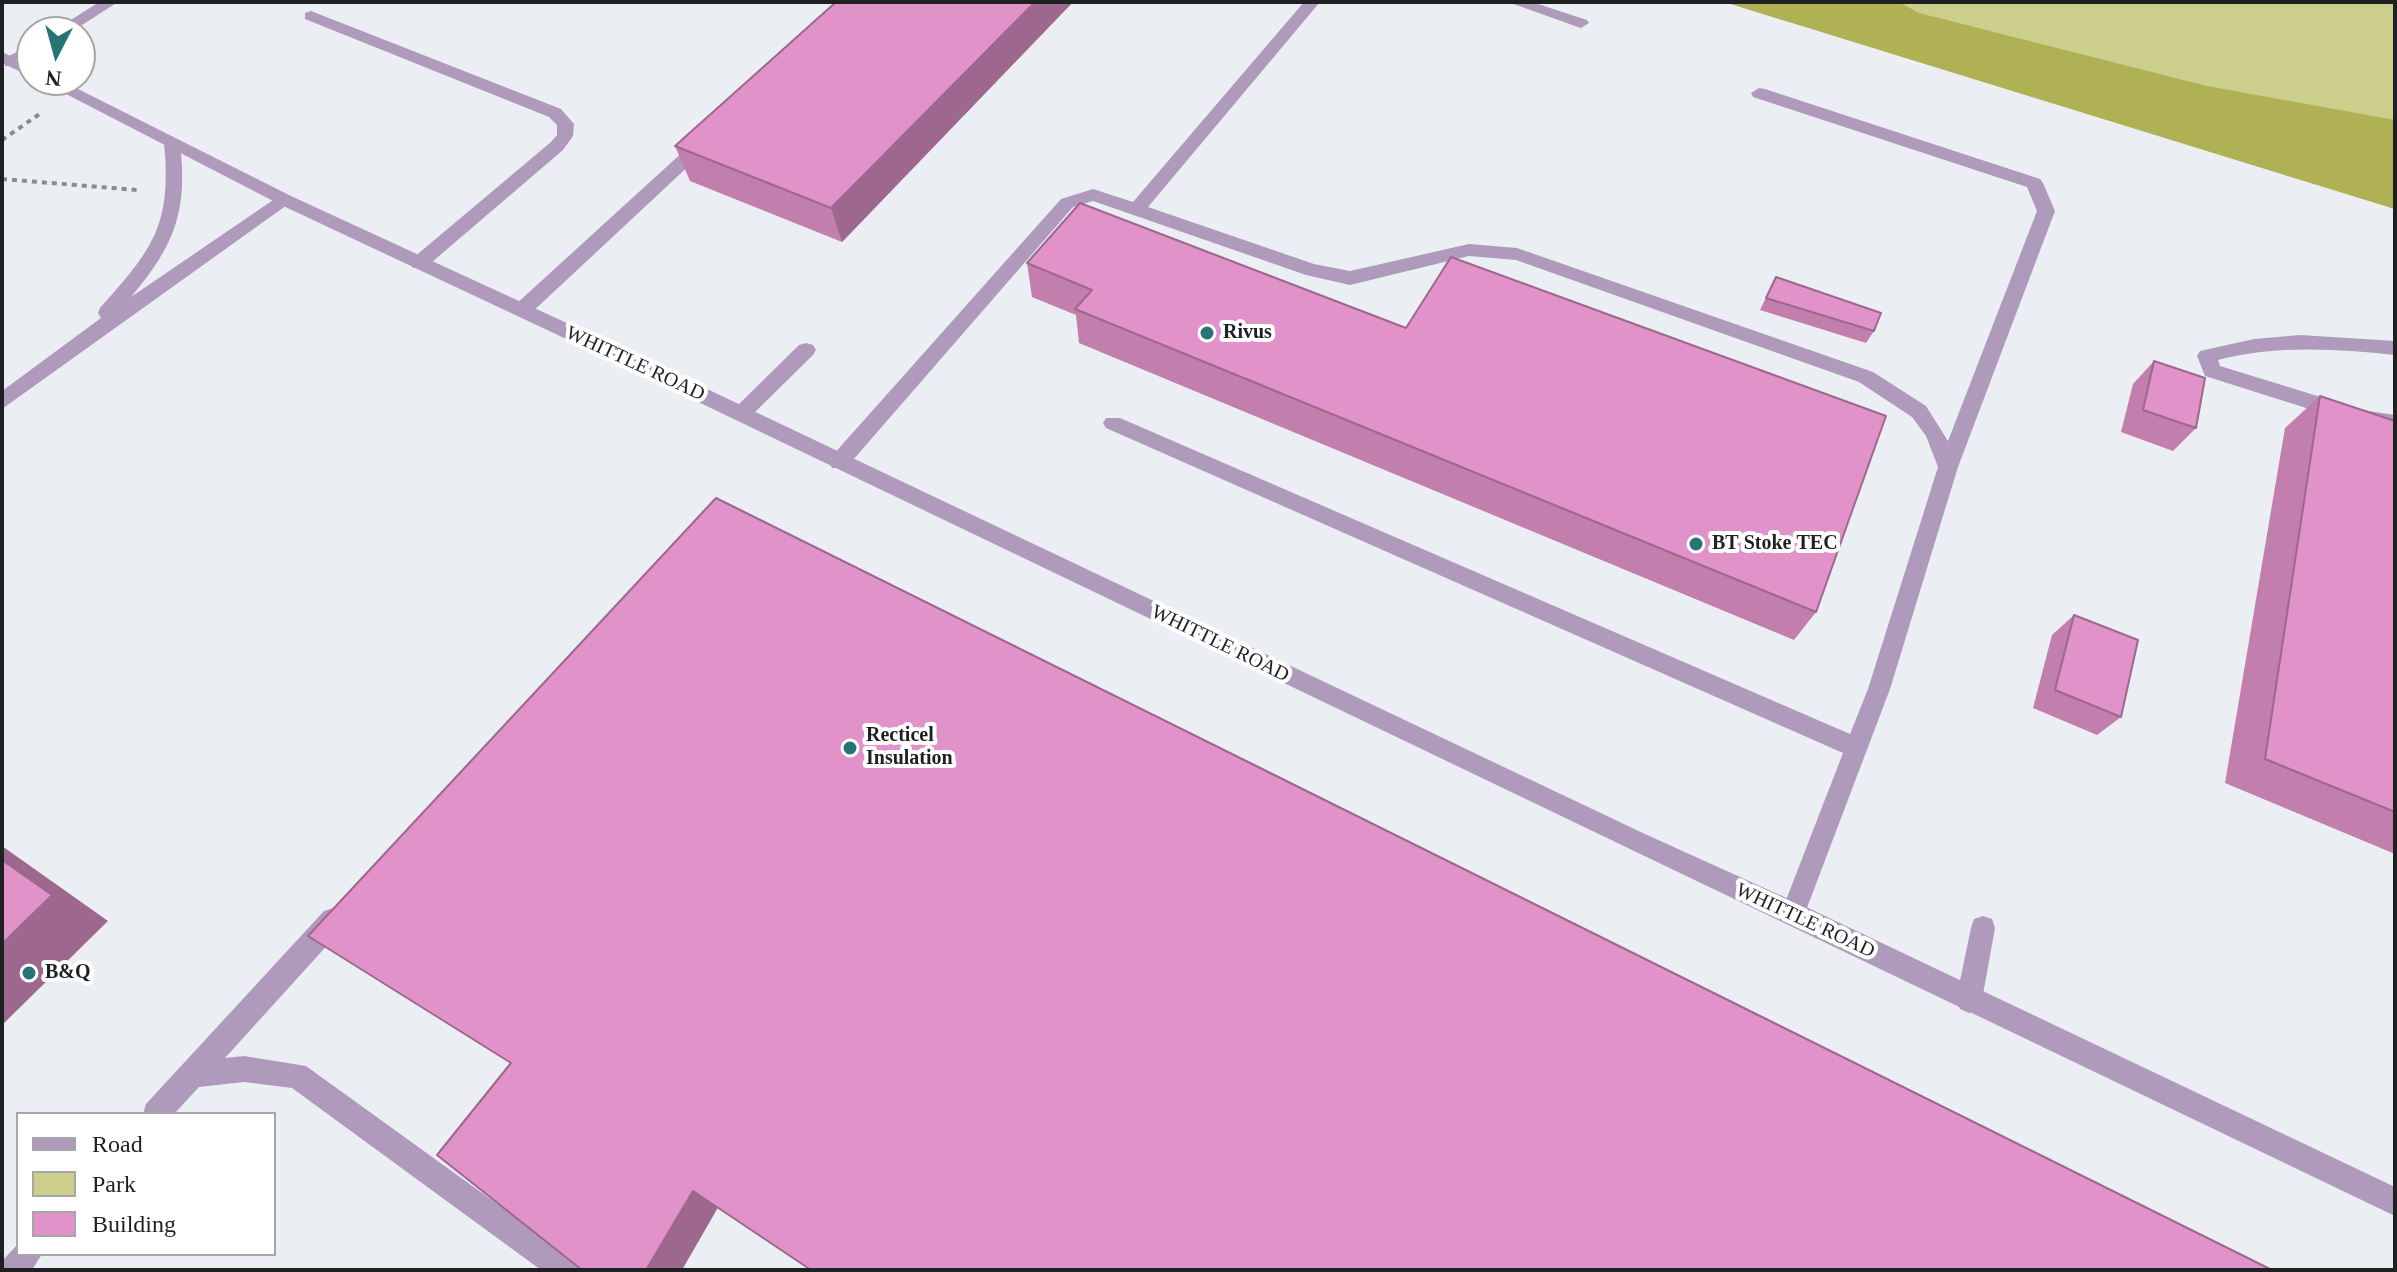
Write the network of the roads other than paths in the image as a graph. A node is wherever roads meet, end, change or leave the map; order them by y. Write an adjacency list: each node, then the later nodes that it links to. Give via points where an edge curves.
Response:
1 (110, 2): 4 (street)
2 (1312, 2): 12 (street)
3 (1516, 2): 6 (street)
4 (87, 16)
5 (311, 16): 13 (street, via 555,113 566,124 557,146)
6 (1581, 23)
7 (1759, 93): 25 (street, via 2034,183 2046,211)
8 (79, 96): 10 (street, WHITTLE ROAD)
9 (718, 130): 14 (street)
10 (172, 143): 11 (street, WHITTLE ROAD); 15 (street, via 174,194 163,244)
11 (285, 200): 13 (street, WHITTLE ROAD); 15 (street)
12 (1136, 210): 24 (street, via 1093,195 1067,203); 25 (street, via 1350,278 1469,250 1517,254 1574,272 1866,377 1909,400 1937,433)
13 (419, 263): 14 (street, WHITTLE ROAD)
14 (522, 310): 21 (street, WHITTLE ROAD)
15 (82, 341): 19 (street)
16 (2395, 348): 23 (street, via 2332,341 2246,344 2207,356 2212,371)
17 (806, 350): 21 (street)
18 (2, 381): 19 (street)
19 (24, 385): 20 (street)
20 (2, 402)
21 (741, 414): 24 (street, WHITTLE ROAD)
22 (1113, 423): 26 (street)
23 (2395, 423)
24 (839, 462): 28 (street, WHITTLE ROAD)
25 (1948, 467): 26 (street)
26 (1856, 748): 28 (street)
27 (353, 899): 31 (street)
28 (1793, 913): 30 (street, WHITTLE ROAD)
29 (1983, 928): 30 (street)
30 (1969, 1000): 33 (street, WHITTLE ROAD)
31 (192, 1074): 32 (street); 34 (street, via 244,1069 297,1075)
32 (158, 1112)
33 (2395, 1202)
34 (565, 1270)

